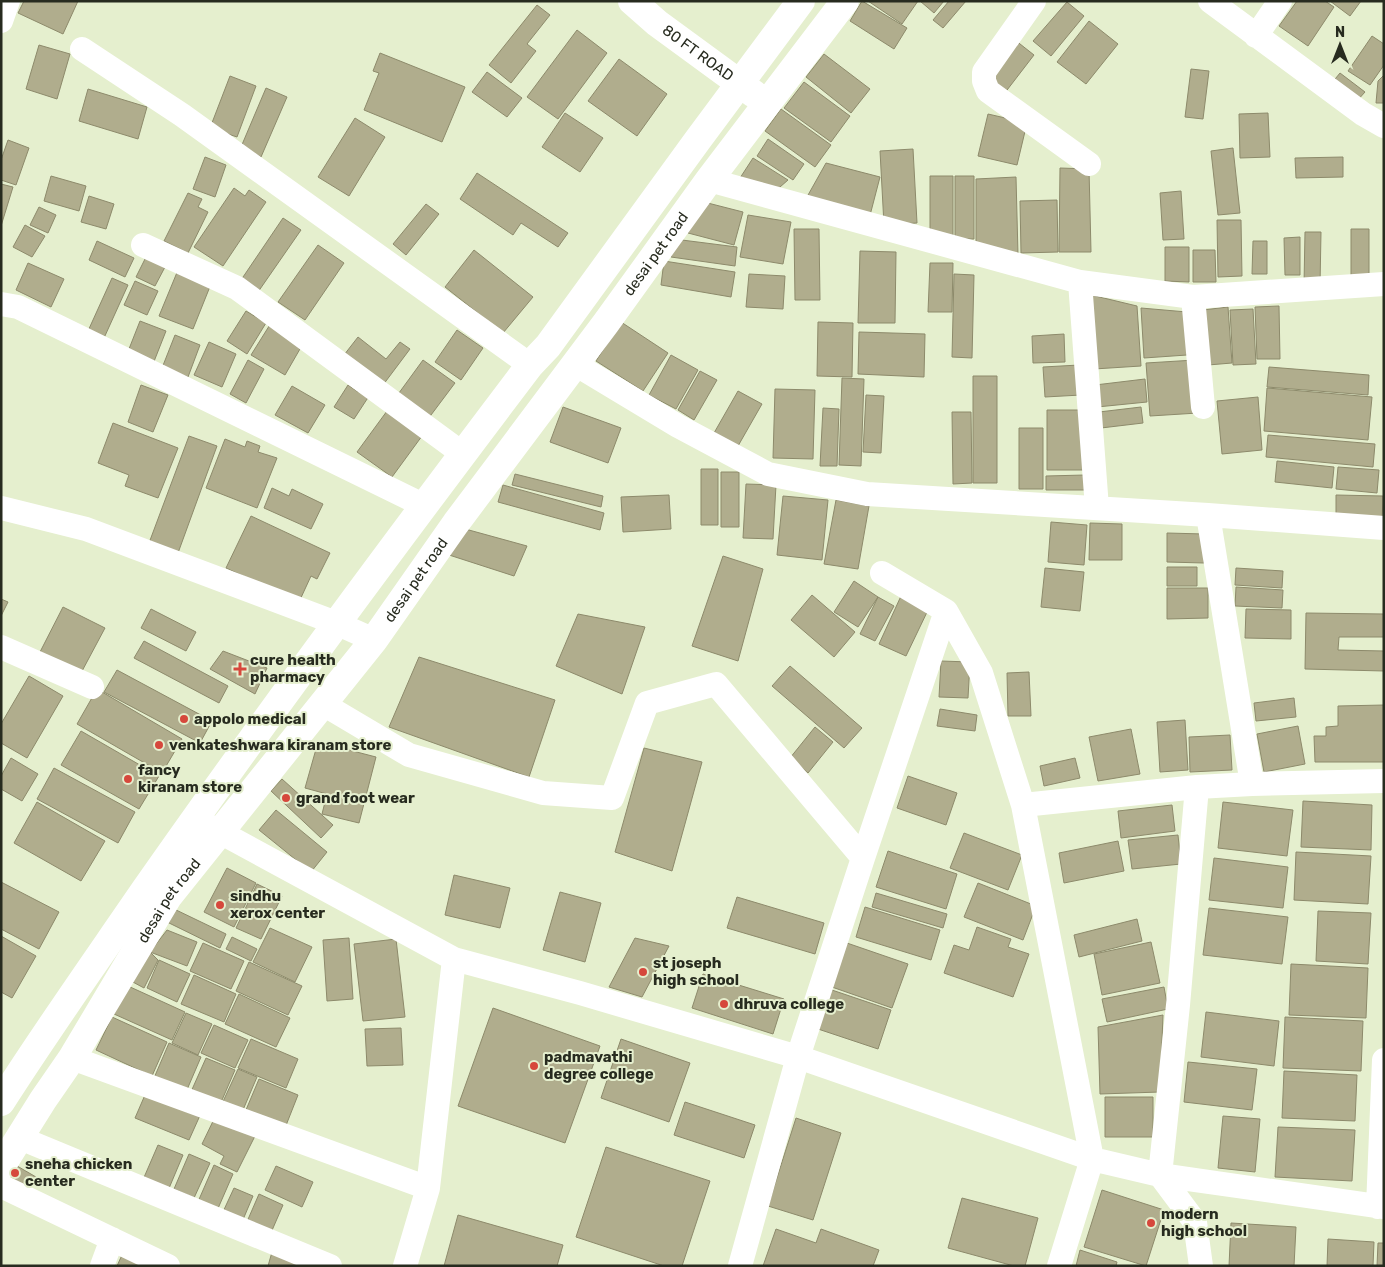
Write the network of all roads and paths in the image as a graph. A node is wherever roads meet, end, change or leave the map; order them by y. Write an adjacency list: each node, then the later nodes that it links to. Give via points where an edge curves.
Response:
1 (8, 1): 8 (street)
2 (632, 1): 11 (street, 80 FT ROAD)
3 (801, 1): 11 (street, desai pet road)
4 (845, 1): 12 (street, desai pet road)
5 (1034, 1): 14 (street, via 984,72 984,81 988,91)
6 (1210, 1): 9 (street)
7 (1280, 1): 9 (street)
8 (1, 22)
9 (1256, 36): 13 (street)
10 (82, 49): 22 (street, via 182,115)
11 (739, 85): 12 (street, 80 FT ROAD); 22 (street, desai pet road, via 548,346)
12 (766, 103): 15 (street, desai pet road)
13 (1384, 126)
14 (1089, 164)
15 (708, 180): 17 (street); 21 (street, desai pet road)
16 (143, 245): 24 (street, via 237,288)
17 (1080, 282): 19 (street); 27 (street)
18 (1384, 284): 19 (street)
19 (1193, 297): 23 (street)
20 (1, 304): 25 (street, via 18,308)
21 (574, 364): 27 (street, via 678,426 768,474 867,494); 33 (street, desai pet road)
22 (530, 365): 24 (street, desai pet road)
23 (1202, 406)
24 (463, 454): 25 (street, desai pet road)
25 (425, 506): 32 (street, desai pet road)
26 (1, 508): 32 (street, via 86,529)
27 (1097, 508): 28 (street)
28 (1208, 515): 29 (street); 38 (street)
29 (1384, 528)
30 (882, 573): 31 (street)
31 (946, 611): 40 (street, via 982,673); 43 (street)
32 (336, 623): 33 (street); 41 (street, desai pet road)
33 (374, 640): 36 (street, desai pet road)
34 (1, 647): 35 (street)
35 (92, 686)
36 (324, 704): 42 (street, desai pet road); 43 (street, via 409,755 543,793 612,798 648,703 716,684)
37 (1384, 781): 38 (street)
38 (1252, 784): 39 (street)
39 (1197, 788): 40 (street); 52 (street)
40 (1023, 805): 50 (street)
41 (194, 819): 42 (street); 48 (street, desai pet road)
42 (220, 831): 44 (street); 46 (street, desai pet road, via 168,897)
43 (862, 858): 45 (street)
44 (454, 959): 45 (street); 54 (street)
45 (798, 1057): 50 (street); 61 (street)
46 (72, 1058): 49 (street, desai pet road); 54 (street)
47 (1384, 1060): 55 (street)
48 (5, 1088)
49 (20, 1138): 51 (street, desai pet road); 59 (street)
50 (1092, 1159): 52 (street); 62 (street)
51 (1, 1167)
52 (1160, 1175): 55 (street); 63 (street, via 1195,1222)
53 (1, 1186): 56 (street)
54 (428, 1188): 60 (street)
55 (1381, 1207)
56 (73, 1220): 57 (street); 58 (street)
57 (102, 1266)
58 (168, 1266)
59 (330, 1266)
60 (405, 1266)
61 (740, 1266)
62 (1059, 1266)
63 (1201, 1266)

